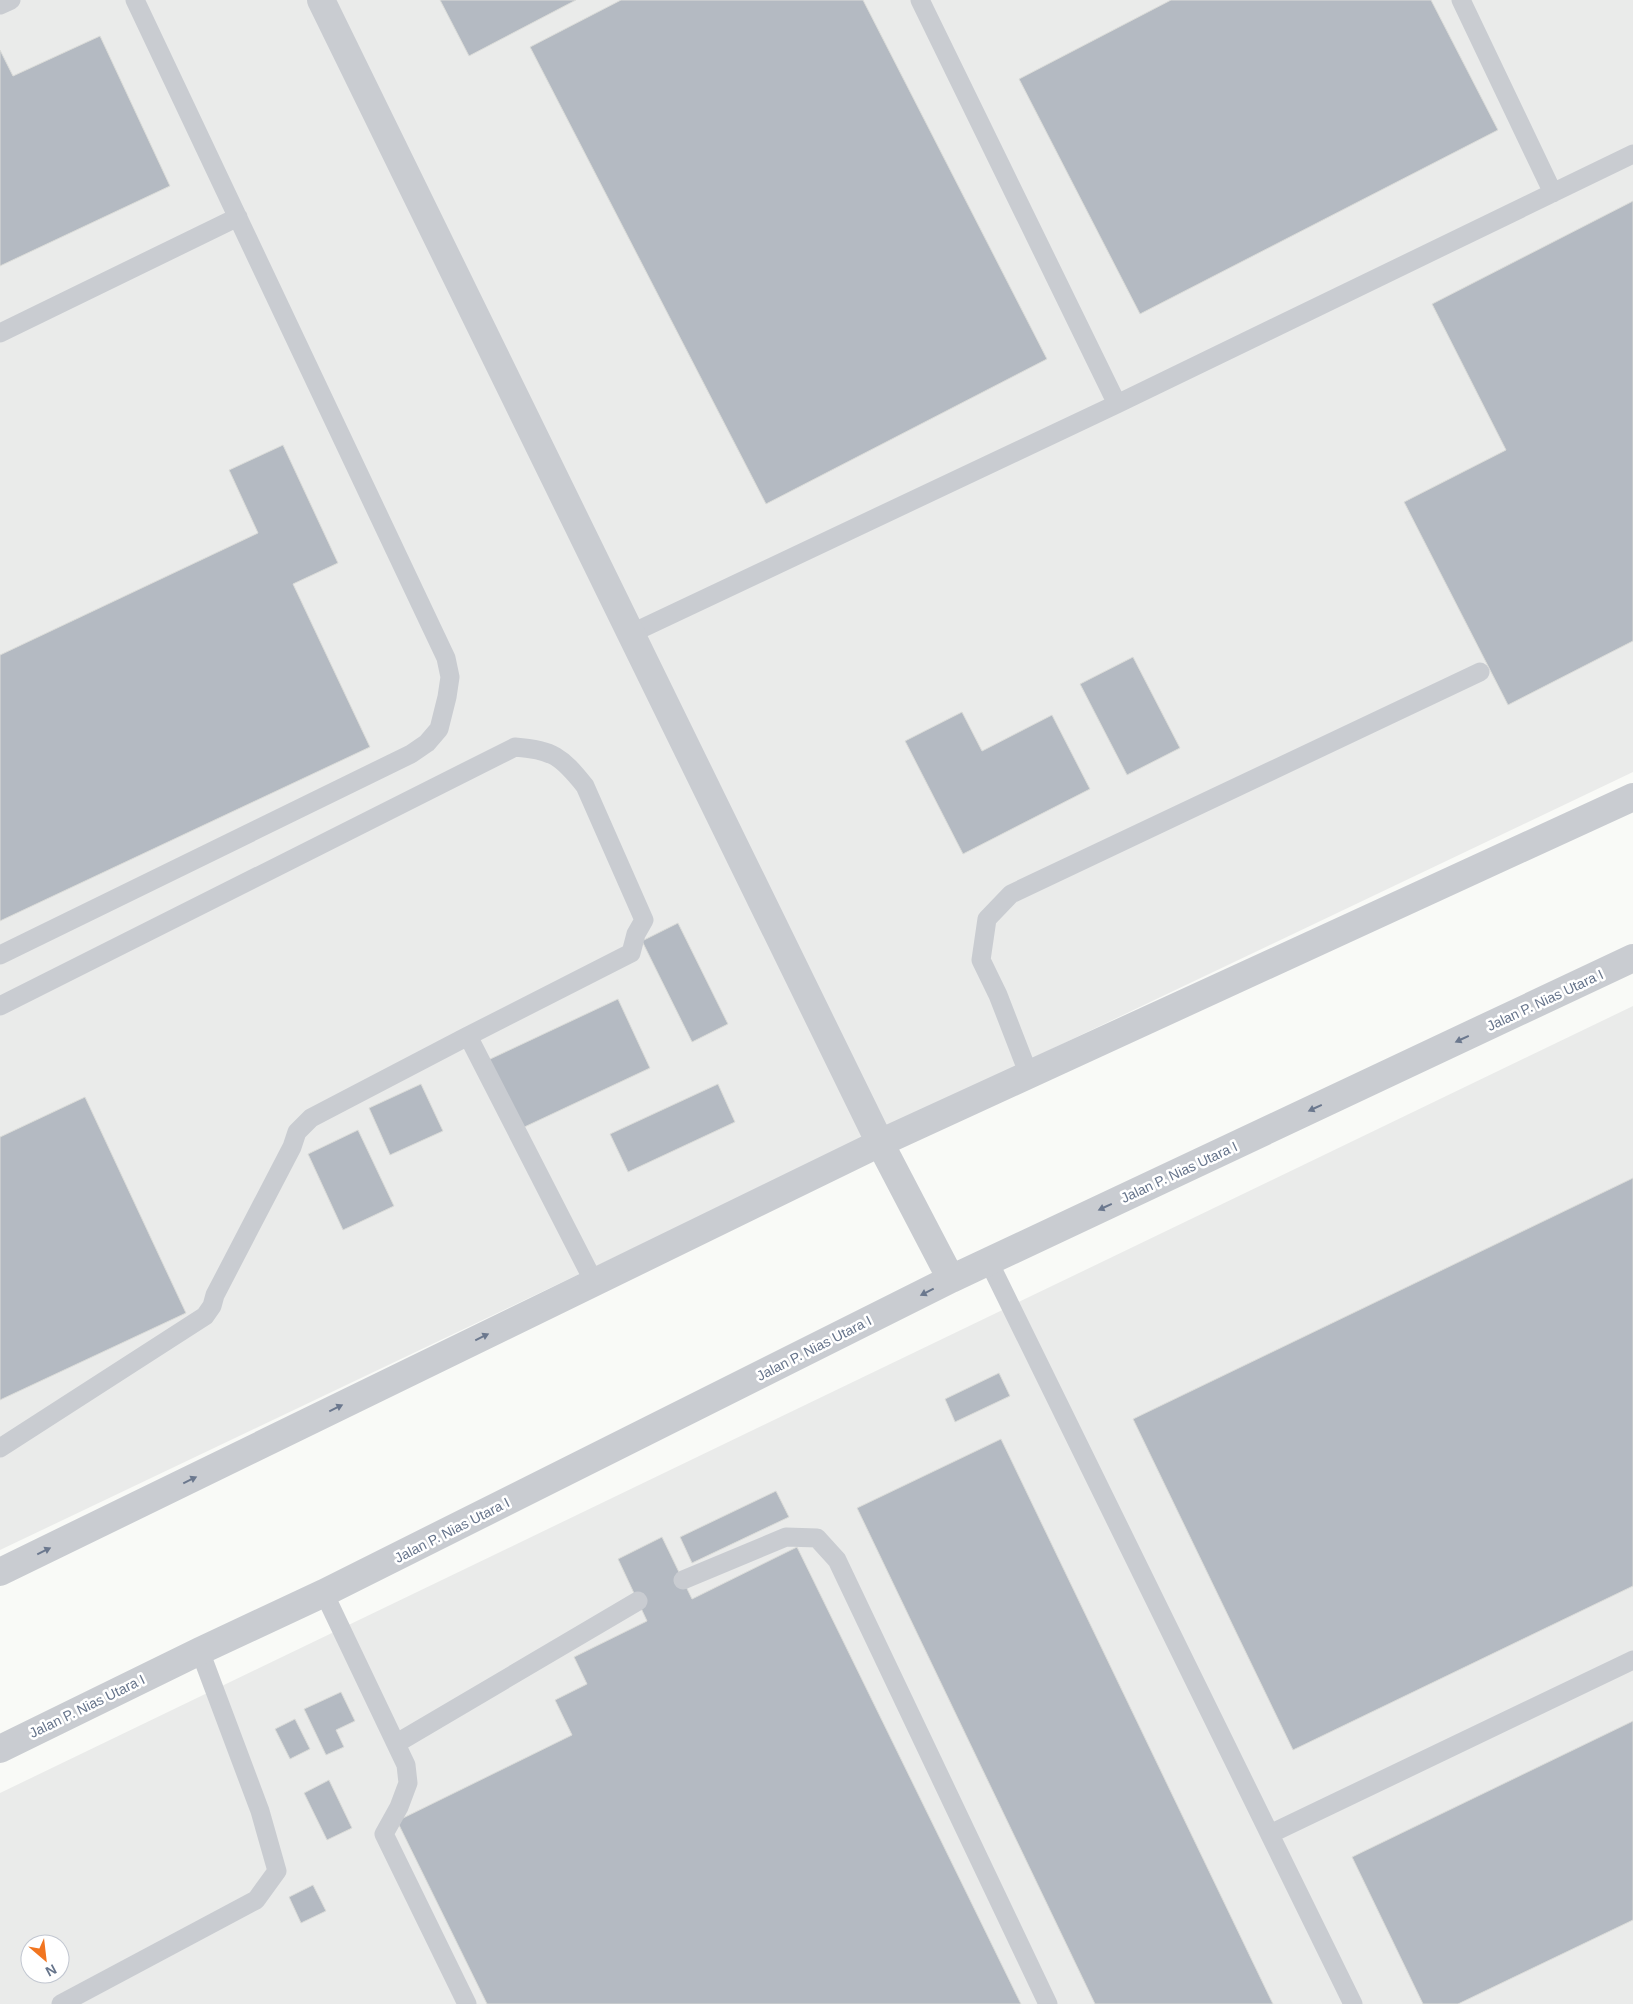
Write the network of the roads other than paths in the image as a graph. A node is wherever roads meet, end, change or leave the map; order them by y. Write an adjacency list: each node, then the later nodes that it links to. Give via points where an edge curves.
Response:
1 (11, 0): 6 (lane)
2 (135, 0): 9 (lane)
3 (321, 0): 12 (street)
4 (920, 0): 11 (lane)
5 (1461, 0): 8 (lane)
6 (0, 5)
7 (1633, 154): 8 (lane)
8 (1553, 193): 11 (lane)
9 (238, 217): 10 (lane); 15 (lane, via 446,658 450,676 438,729 412,754)
10 (0, 333)
11 (1117, 404): 12 (lane)
12 (630, 634): 20 (street)
13 (1480, 672): 19 (lane, via 1011,894 987,919 981,960)
14 (1633, 797): 19 (street)
15 (0, 954)
16 (1633, 958): 21 (street, Jalan P. Nias Utara I, one-way to 21)
17 (0, 1006): 18 (lane, via 514,747 536,749 558,757 585,786 644,920 631,953)
18 (468, 1036): 23 (lane); 24 (lane, via 311,1118 297,1132 205,1316)
19 (1029, 1075): 20 (street)
20 (880, 1143): 22 (street); 23 (street)
21 (989, 1262): 22 (street, Jalan P. Nias Utara I); 33 (lane)
22 (951, 1279): 27 (street, Jalan P. Nias Utara I, one-way to 27)
23 (594, 1282): 25 (street, one-way to 23)
24 (0, 1448)
25 (0, 1572)
26 (683, 1580): 36 (lane, via 786,1537 817,1538 837,1560)
27 (324, 1593): 29 (street, Jalan P. Nias Utara I); 31 (lane)
28 (638, 1601): 31 (lane)
29 (200, 1651): 32 (street, Jalan P. Nias Utara I); 34 (lane, via 260,1811 277,1871 256,1900)
30 (1633, 1660): 33 (lane)
31 (397, 1743): 35 (lane, via 406,1765 408,1783 384,1834)
32 (0, 1749)
33 (1270, 1834): 37 (lane)
34 (61, 2004)
35 (466, 2004)
36 (1048, 2004)
37 (1353, 2004)

